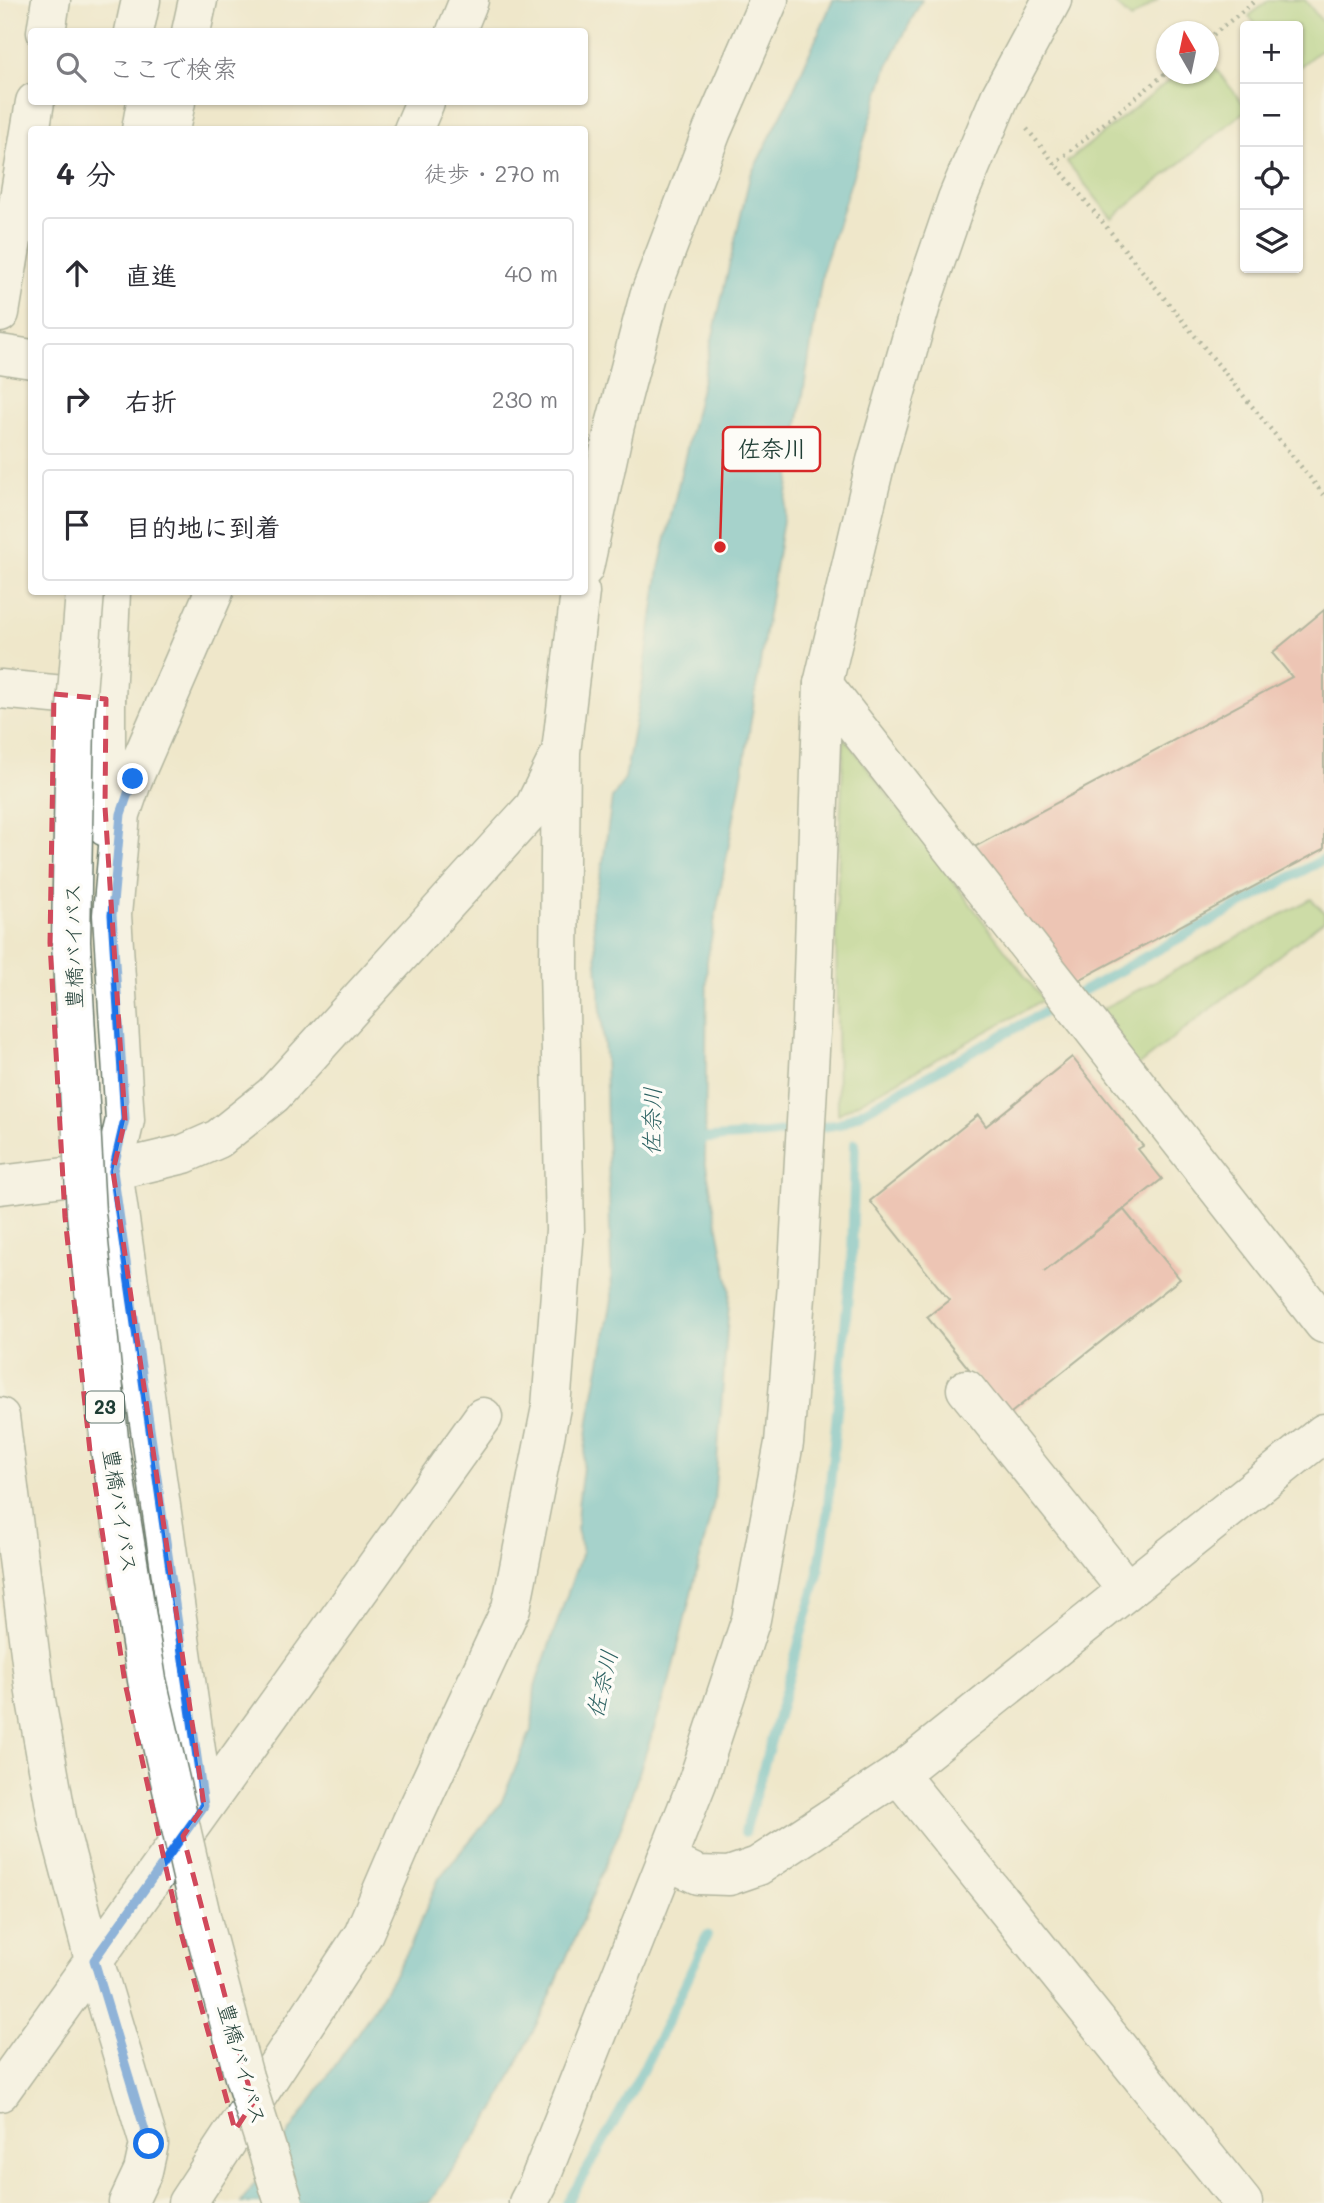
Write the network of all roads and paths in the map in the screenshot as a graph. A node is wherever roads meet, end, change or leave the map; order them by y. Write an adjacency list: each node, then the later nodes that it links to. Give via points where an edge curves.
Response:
1 (51, 0): 9 (main road)
2 (141, 0): 10 (main road)
3 (167, 0): 11 (main road)
4 (198, 0): 12 (main road)
5 (469, 0): 13 (main road)
6 (769, 0): 33 (main road, via 712,131 649,296)
7 (1052, 0): 16 (main road)
8 (1256, 0): 14 (path)
9 (47, 28)
10 (135, 28)
11 (161, 28)
12 (192, 28)
13 (458, 28)
14 (1219, 31)
15 (1156, 82): 28 (path)
16 (1000, 97): 28 (path); 39 (main road, via 957,199 923,298 876,461)
17 (35, 105): 22 (main road)
18 (120, 105): 23 (main road)
19 (145, 105): 24 (main road)
20 (175, 105): 25 (main road)
21 (424, 105): 26 (main road)
22 (31, 126)
23 (117, 126)
24 (142, 126)
25 (171, 126)
26 (415, 126)
27 (28, 144): 29 (main road)
28 (1054, 164): 32 (path)
29 (0, 313)
30 (0, 354): 31 (main road)
31 (28, 358)
32 (1324, 495)
33 (588, 550)
34 (62, 595): 59 (main road, 豊橋バイパス / 23, via 52,718 50,943 65,1217 90,1451 125,1683 175,1908 220,2084)
35 (85, 595): 60 (main road, 豊橋バイパス / 23, bridge, via 75,718 71,942 86,1213 110,1449 147,1680 199,1906 244,2077)
36 (111, 595): 41 (main road)
37 (213, 595): 43 (main road, via 121,814)
38 (580, 595): 42 (main road)
39 (823, 684): 46 (main road); 54 (main road, via 811,1032 784,1443 751,1619 697,1783)
40 (0, 689): 41 (main road)
41 (106, 699): 43 (main road, via 105,807)
42 (561, 752): 44 (main road, via 534,807 273,1095 218,1139 184,1154); 58 (main road, via 559,967 565,1230 551,1407 511,1608 363,1935)
43 (112, 915): 44 (main road, via 125,1119)
44 (113, 1171): 45 (main road); 53 (main road)
45 (0, 1185)
46 (1324, 1324)
47 (966, 1390): 51 (main road)
48 (0, 1417): 55 (main road, via 36,1700 58,1824)
49 (483, 1417): 53 (main road)
50 (1324, 1433): 51 (main road)
51 (1127, 1590): 52 (main road)
52 (898, 1774): 54 (main road, via 758,1866 729,1876 698,1875); 62 (main road)
53 (204, 1806): 55 (main road)
54 (666, 1860): 61 (main road)
55 (94, 1960): 56 (main road); 57 (main road, via 149,2144)
56 (0, 2092)
57 (128, 2203)
58 (187, 2203)
59 (258, 2203)
60 (284, 2203)
61 (528, 2203)
62 (1243, 2203)

